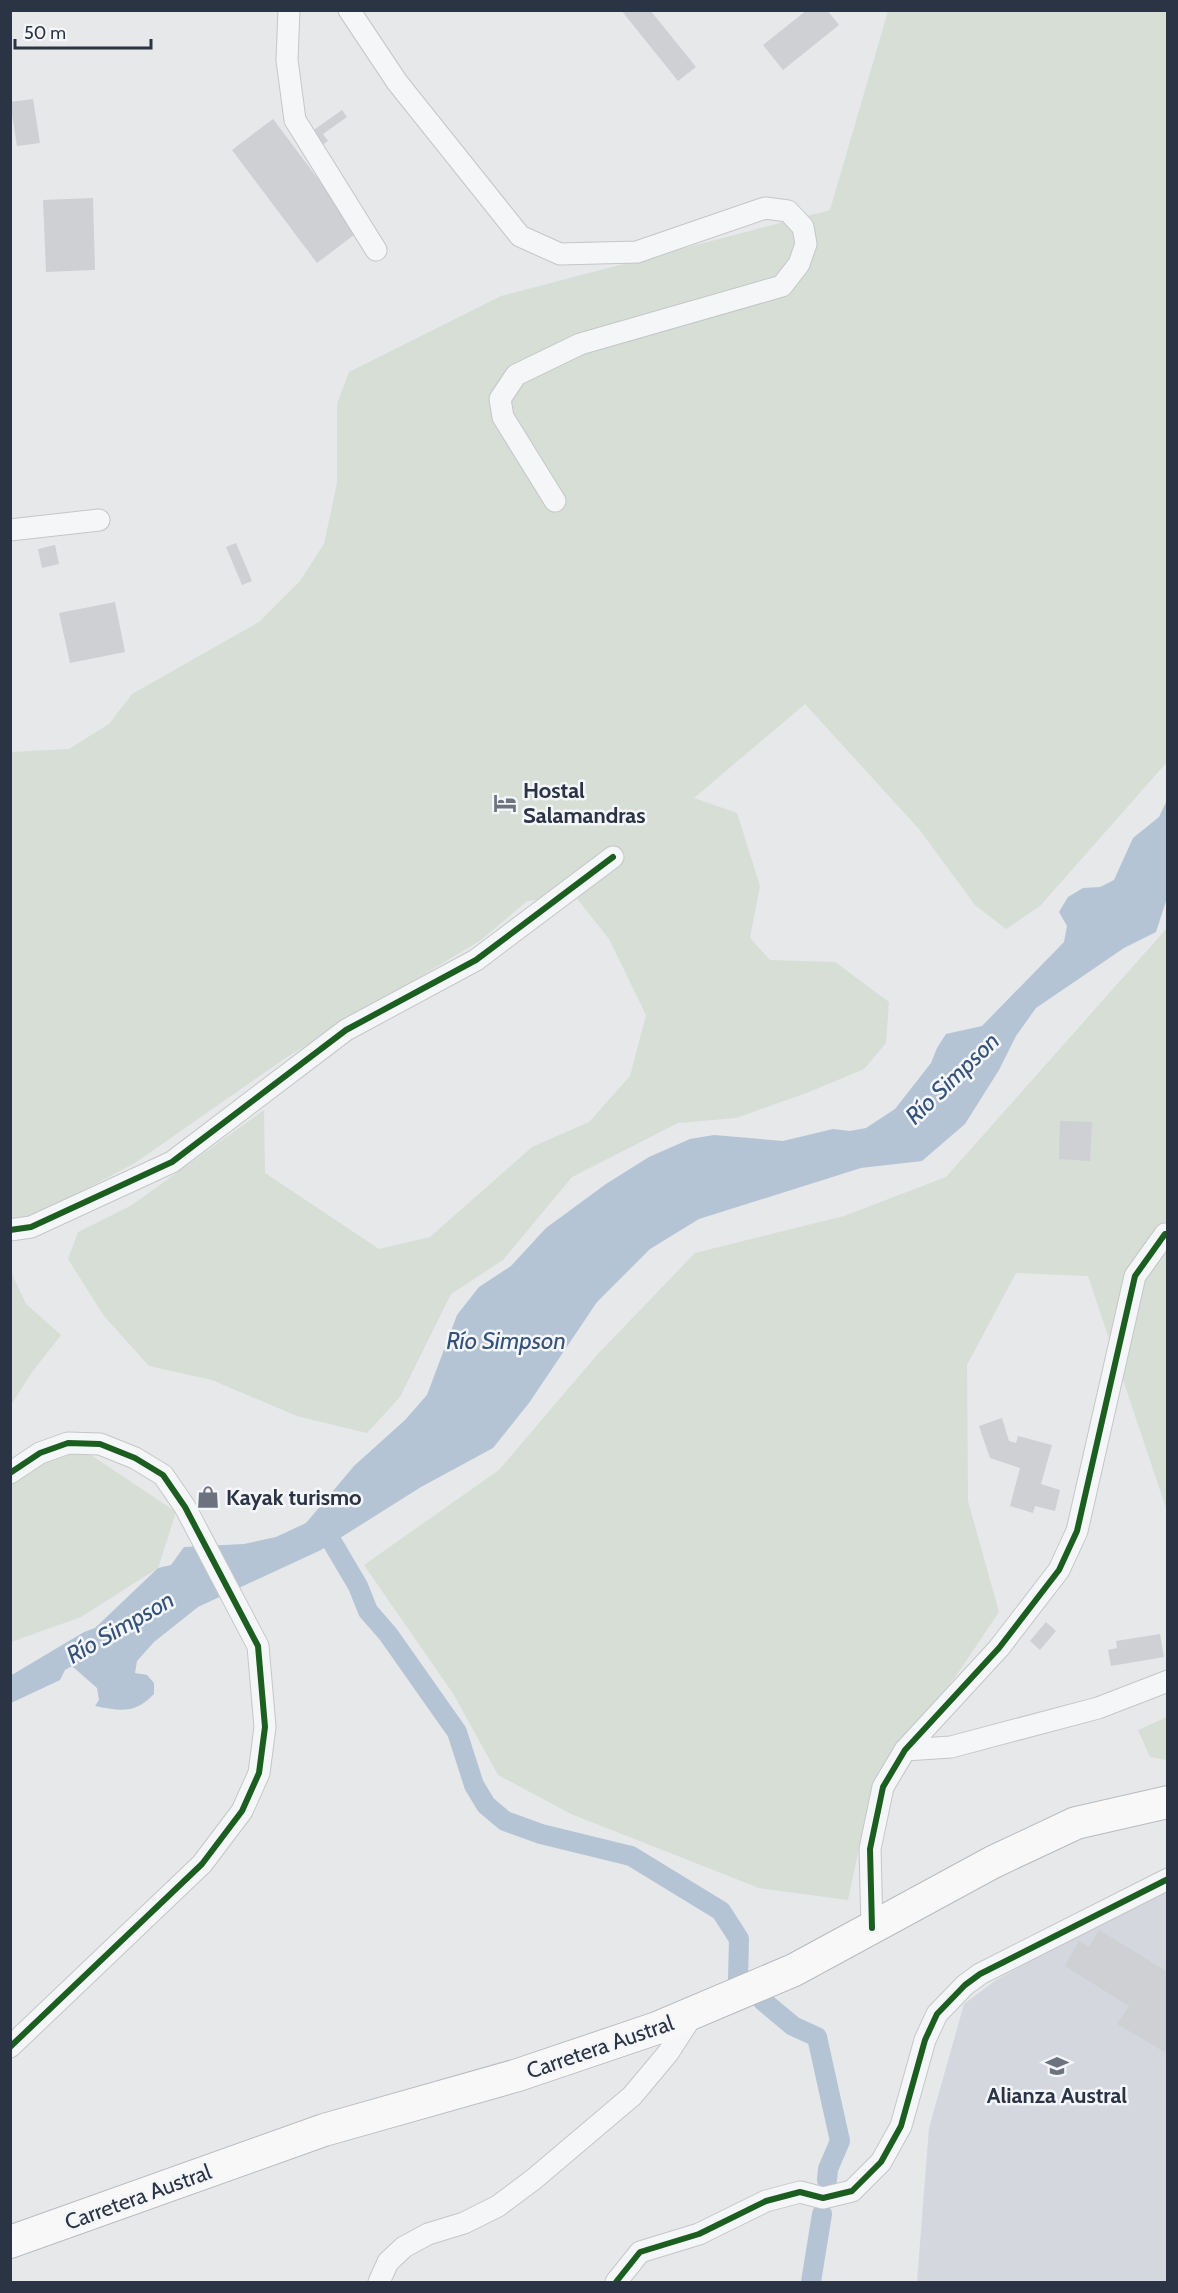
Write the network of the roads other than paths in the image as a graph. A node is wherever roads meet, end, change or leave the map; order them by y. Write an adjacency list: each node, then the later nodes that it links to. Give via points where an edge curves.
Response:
1 (289, 10): 3 (street, via 287,60 295,120)
2 (349, 10): 4 (street, via 397,82 520,236 560,254 637,252 765,208 788,211 804,227 806,244 800,264 782,286 580,344 516,375 500,399 503,417)
3 (376, 250)
4 (555, 501)
5 (99, 520): 6 (street)
6 (10, 530)
7 (613, 857): 8 (street, via 476,960 346,1030 172,1162 31,1227)
8 (10, 1230)
9 (1167, 1234): 12 (street, via 1135,1276 1077,1531 1059,1570 999,1648)
10 (10, 1473): 17 (street, via 40,1453 68,1443 100,1444 163,1475 258,1646 266,1727 259,1773 242,1811 202,1864)
11 (1167, 1681): 12 (street, via 1098,1708 951,1747)
12 (905, 1750): 15 (street, via 883,1787 870,1849)
13 (1167, 1802): 15 (highway, Carretera Austral, via 1076,1823 993,1862)
14 (1167, 1879): 20 (street, via 965,1985 937,2014 925,2040 901,2126 881,2162 852,2191 823,2198 800,2192 766,2201 699,2234 640,2252)
15 (872, 1928): 16 (highway, Carretera Austral, via 794,1970)
16 (694, 2012): 18 (highway, Carretera Austral, via 518,2075 324,2130); 19 (street, via 668,2054 632,2096 498,2206 404,2247 388,2262)
17 (10, 2047)
18 (10, 2242)
19 (379, 2283)
20 (616, 2283)

